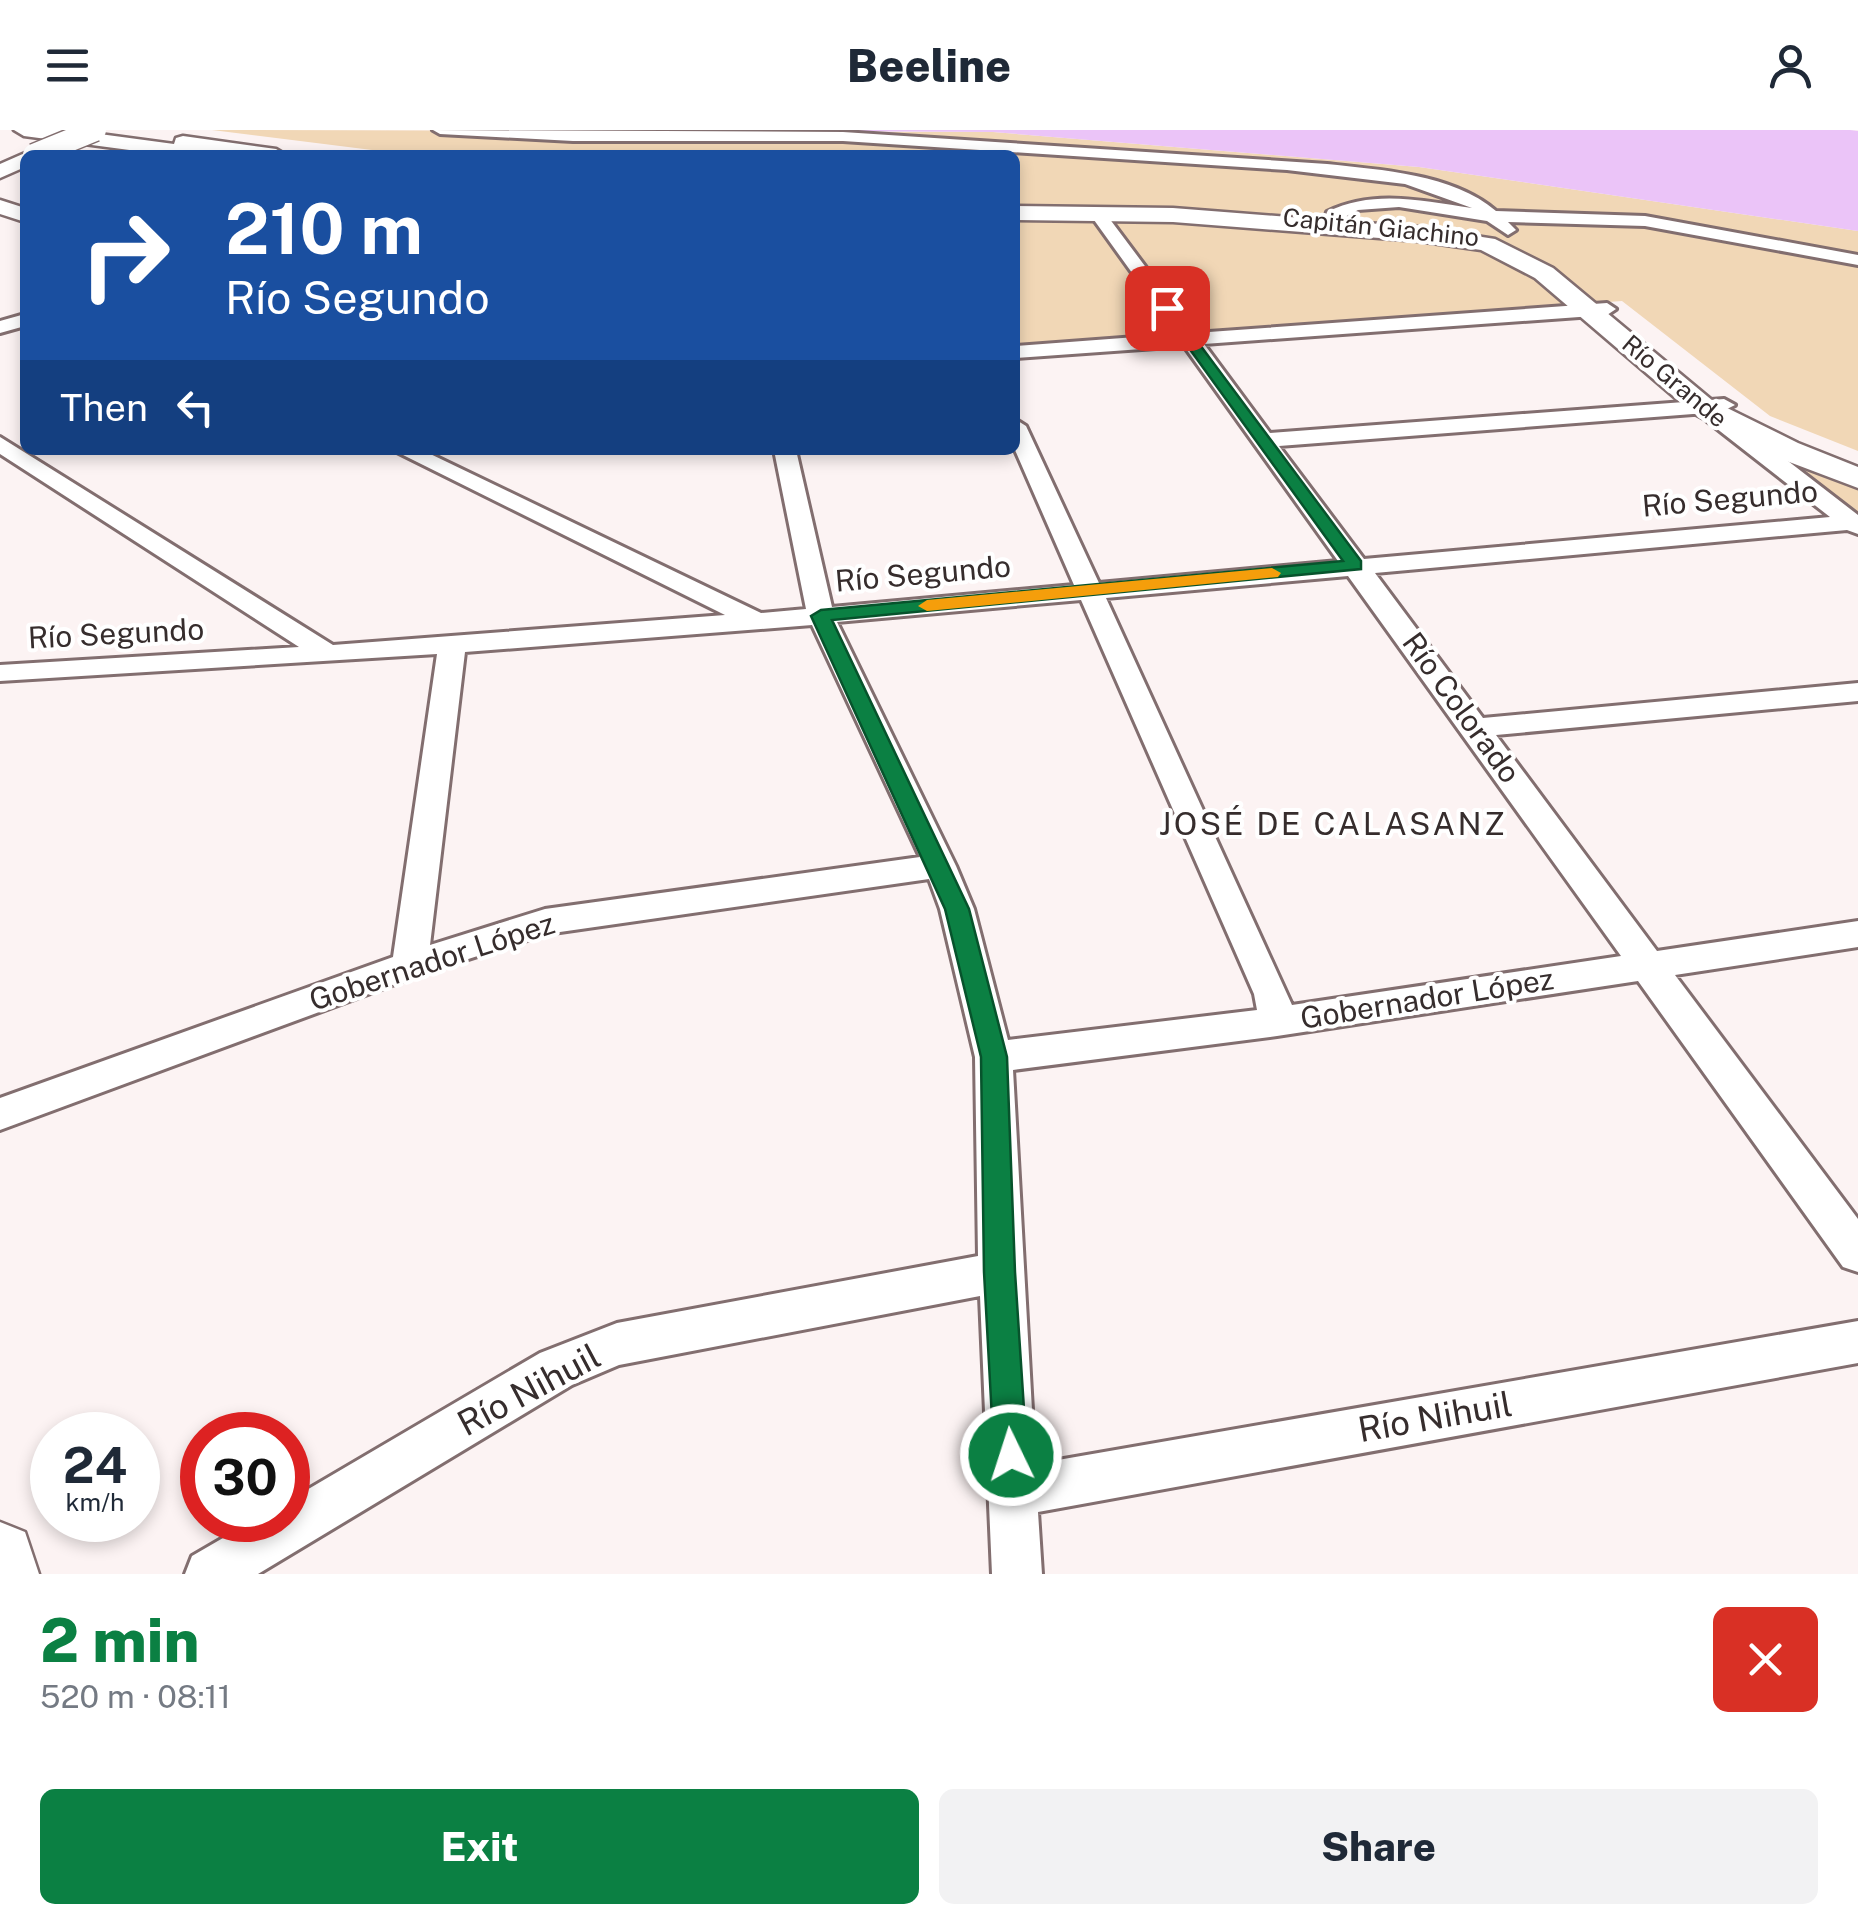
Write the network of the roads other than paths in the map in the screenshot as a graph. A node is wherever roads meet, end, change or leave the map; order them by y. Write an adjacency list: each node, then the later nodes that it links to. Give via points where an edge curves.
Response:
1 (8, 130): 6 (main road)
2 (24, 130): 6 (main road)
3 (78, 130): 8 (main road, bridge)
4 (95, 130): 9 (main road, bridge); 11 (main road)
5 (440, 130): 7 (street, via 576,138)
6 (33, 131): 10 (main road)
7 (729, 135): 12 (street); 18 (street, via 930,139 1380,176 1465,198)
8 (34, 150)
9 (39, 150)
10 (176, 150)
11 (240, 150)
12 (730, 150)
13 (19, 157): 14 (main road)
14 (0, 172)
15 (1020, 209): 17 (main road, Capitán Giachino)
16 (1020, 209): 19 (main road, Capitán Giachino, via 1132,206)
17 (1097, 213): 19 (main road, Capitán Giachino); 24 (street, Río Colorado)
18 (1489, 216): 19 (street, via 1400,202 1355,205); 20 (street, via 1644,221); 21 (street)
19 (1332, 220): 21 (main road, Capitán Giachino); 23 (main road, Capitán Giachino, via 1493,238 1535,255)
20 (1712, 231): 21 (street); 22 (street)
21 (1498, 237): 23 (main road, Río Grande)
22 (1858, 260)
23 (1598, 309): 24 (street); 26 (main road, Río Grande)
24 (1190, 340): 25 (street); 28 (street, Río Colorado)
25 (1020, 352)
26 (1714, 406): 28 (street); 32 (main road); 33 (main road, via 1787,450); 34 (street, Río Grande)
27 (1020, 437): 36 (street)
28 (1265, 440): 35 (street, Río Colorado)
29 (0, 444): 40 (street)
30 (414, 455): 38 (street)
31 (786, 455): 37 (street)
32 (1858, 466)
33 (1858, 478)
34 (1856, 523): 35 (street, Río Segundo)
35 (1355, 565): 36 (street, Río Segundo); 43 (street, Río Colorado)
36 (1092, 591): 37 (street, Río Segundo); 48 (street, via 1272,994)
37 (821, 616): 38 (street, Río Segundo); 44 (street)
38 (756, 620): 39 (street, Río Segundo)
39 (452, 644): 40 (street, Río Segundo); 46 (street)
40 (328, 654): 41 (street, Río Segundo)
41 (0, 674)
42 (1858, 692): 43 (street)
43 (1475, 728): 47 (street, Río Colorado)
44 (940, 866): 46 (street, Gobernador López, via 545,922); 49 (street)
45 (1858, 934): 47 (street, Gobernador López)
46 (410, 966): 50 (street, Gobernador López)
47 (1651, 966): 48 (street, Gobernador López); 51 (street, Río Colorado)
48 (1277, 1022): 49 (street, Gobernador López)
49 (994, 1057): 52 (street)
50 (0, 1114)
51 (1858, 1253)
52 (1000, 1272): 54 (street); 57 (street, Río Nihuil, via 617,1344 556,1369)
53 (1858, 1342): 54 (street, Río Nihuil)
54 (1013, 1492): 58 (street)
55 (0, 1557): 56 (main road)
56 (4, 1574)
57 (210, 1574)
58 (1017, 1574)

